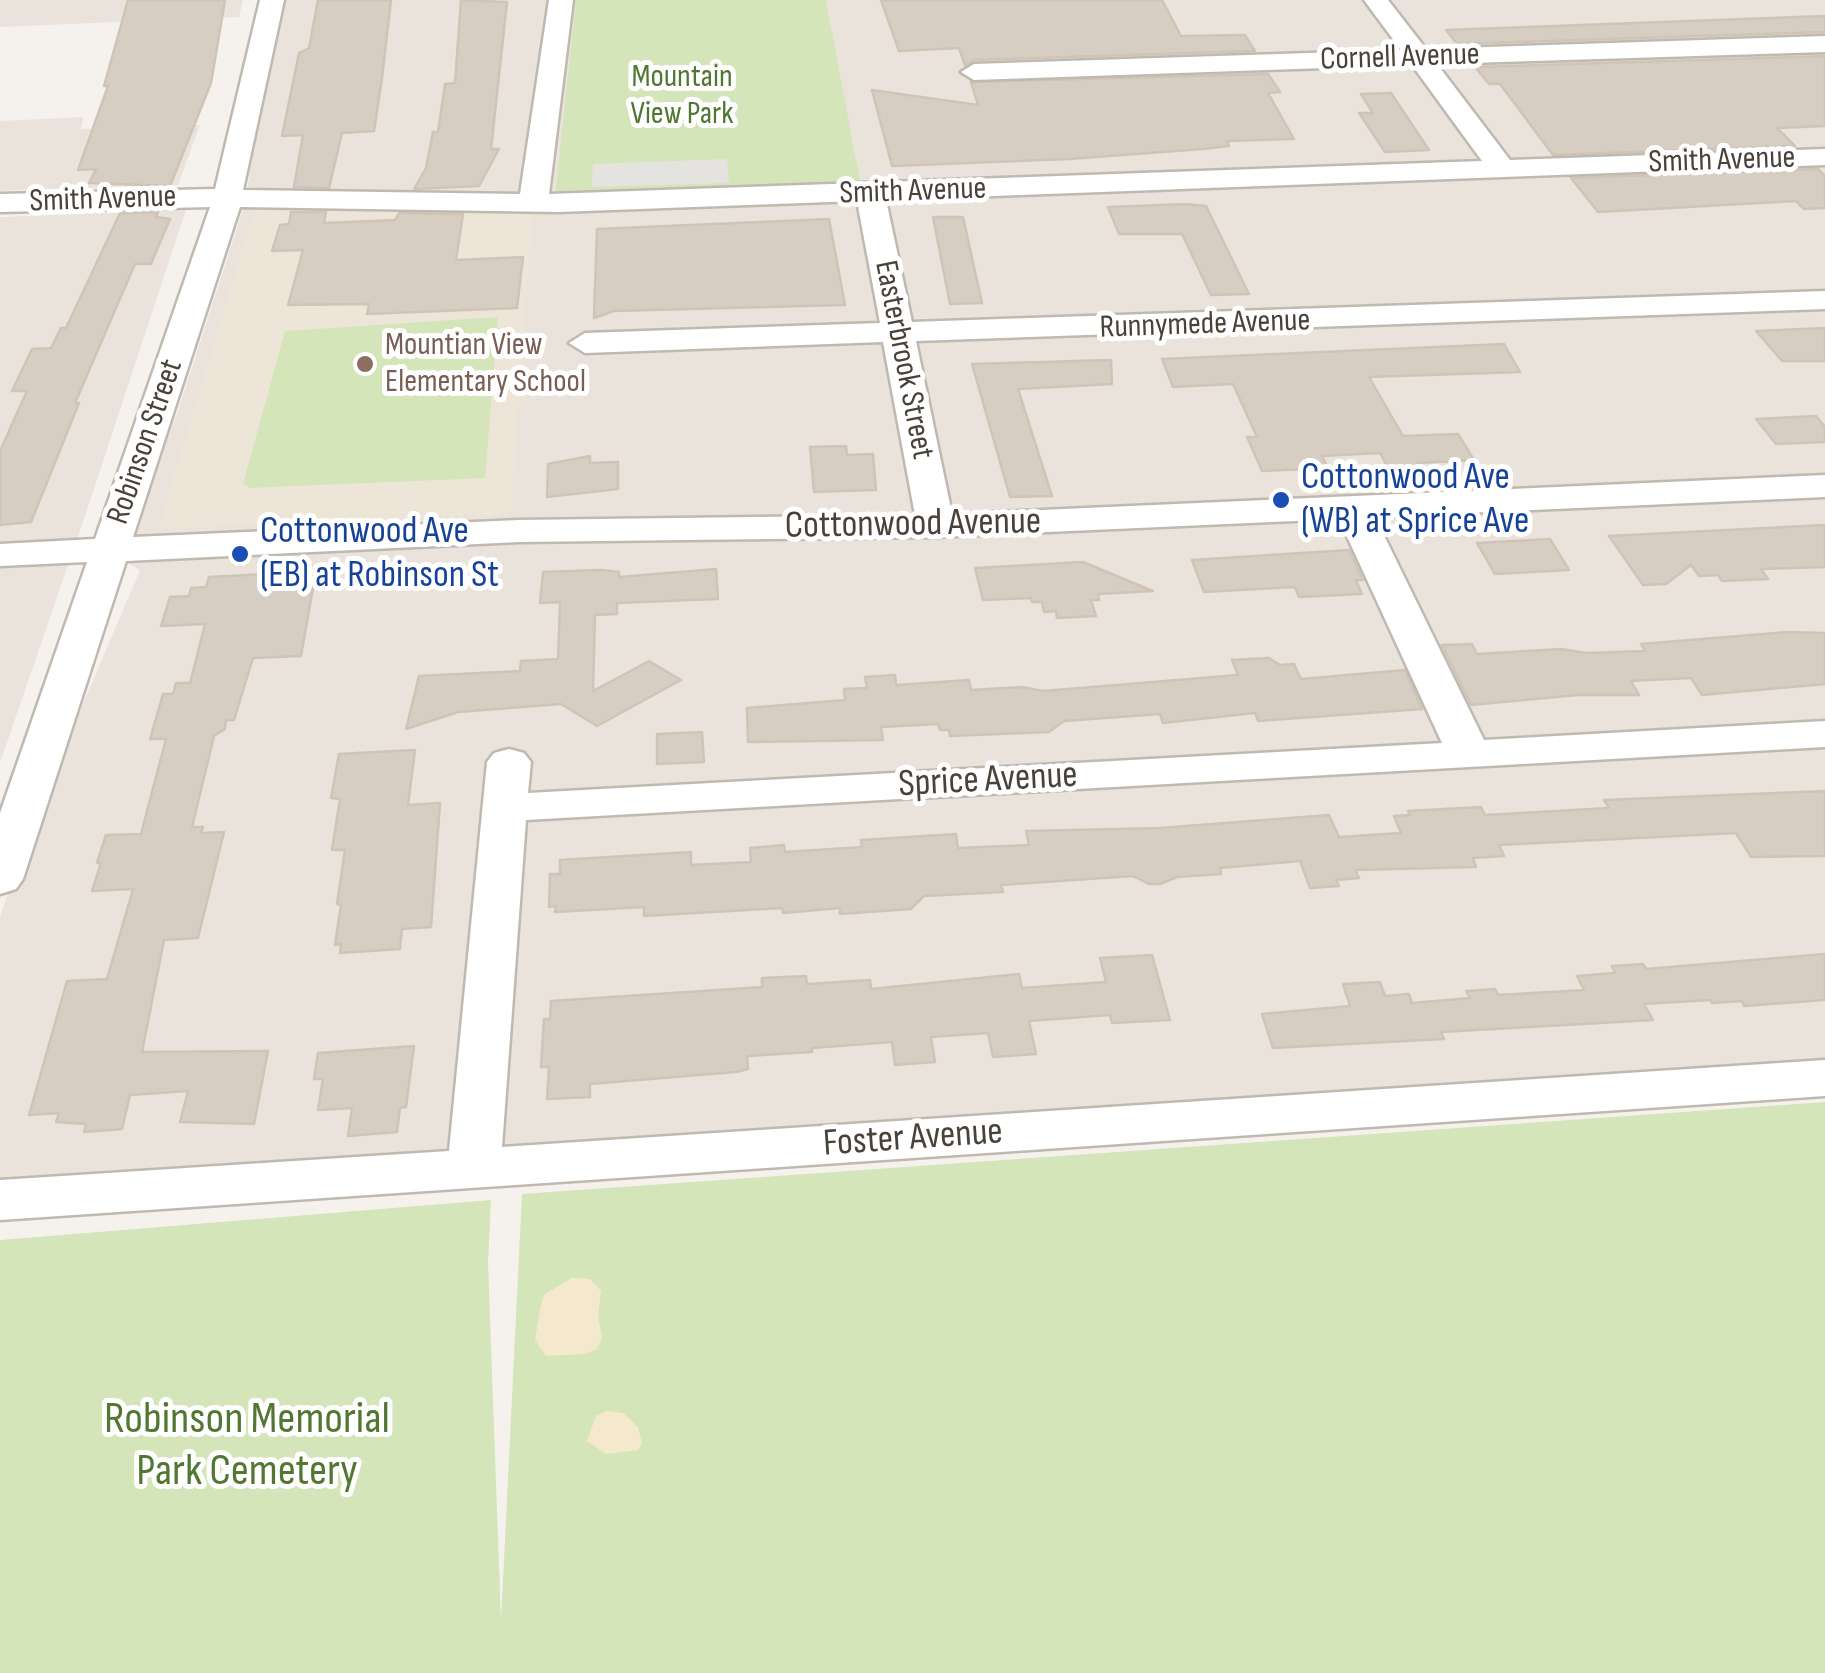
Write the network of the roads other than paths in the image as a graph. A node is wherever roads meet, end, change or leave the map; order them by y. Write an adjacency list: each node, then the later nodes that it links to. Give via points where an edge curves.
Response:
1 (272, 0): 10 (street, Robinson Street)
2 (561, 0): 12 (street)
3 (1376, 0): 5 (street)
4 (1825, 44): 5 (street, Cornell Avenue)
5 (1419, 57): 6 (street, Cornell Avenue); 8 (street)
6 (974, 72)
7 (1825, 158): 8 (street, Smith Avenue)
8 (1502, 170): 9 (street, Smith Avenue)
9 (870, 193): 12 (street, Smith Avenue); 14 (street, Easterbrook Street)
10 (228, 198): 11 (street, Smith Avenue); 12 (street, Smith Avenue); 19 (street, Robinson Street)
11 (0, 203)
12 (533, 203)
13 (1825, 300): 14 (street, Runnymede Avenue)
14 (897, 335): 15 (street, Runnymede Avenue); 18 (street, Easterbrook Street)
15 (585, 343)
16 (1825, 486): 17 (street, Cottonwood Avenue)
17 (1353, 509): 18 (street, Cottonwood Avenue); 22 (street)
18 (936, 526): 19 (street, Cottonwood Avenue, via 519,531)
19 (108, 549): 20 (street, Cottonwood Avenue); 23 (street, Robinson Street)
20 (0, 555)
21 (1825, 734): 22 (street, Sprice Avenue)
22 (1470, 754): 25 (street, Sprice Avenue, via 508,785)
23 (0, 879)
24 (1825, 1078): 25 (street, Foster Avenue)
25 (474, 1169): 26 (street, Foster Avenue)
26 (0, 1200)

